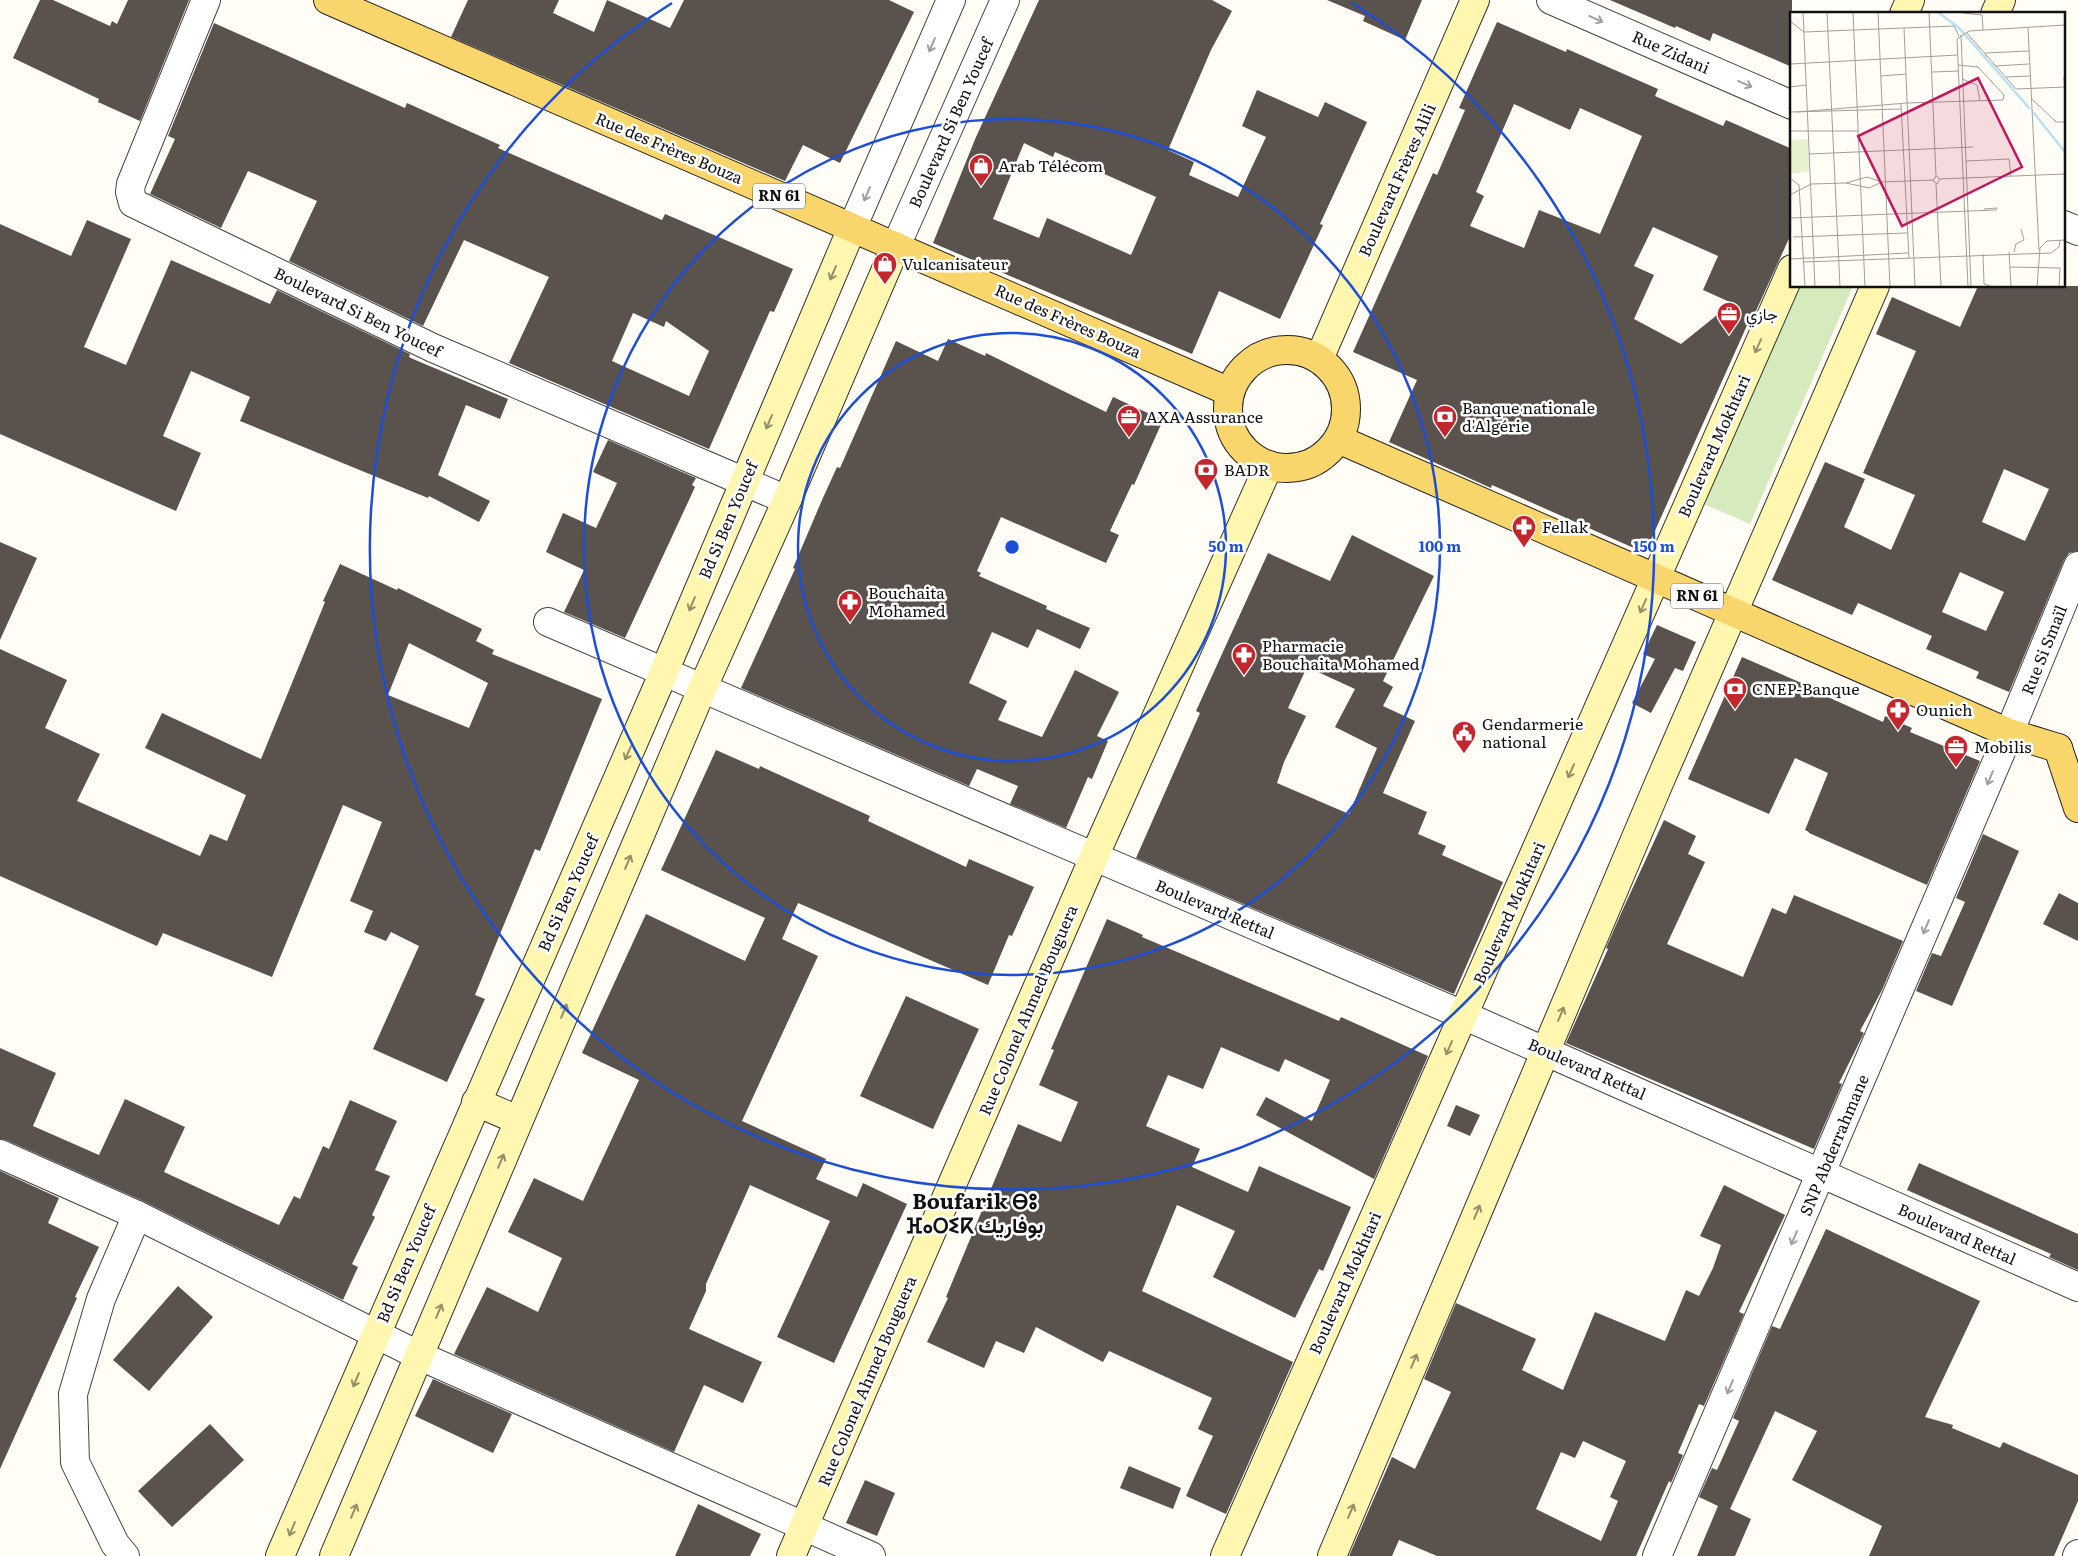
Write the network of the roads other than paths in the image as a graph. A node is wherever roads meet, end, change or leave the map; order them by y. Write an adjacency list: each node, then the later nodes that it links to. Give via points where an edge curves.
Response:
1 (206, 0): 22 (street, Boulevard Si Ben Youcef, via 131,184 133,203 433,348)
2 (328, 0): 13 (main road, Rue des Frères Bouza / RN 61)
3 (951, 0): 13 (street, one-way to 13)
4 (1005, 0): 15 (street, Boulevard Si Ben Youcef)
5 (1475, 0): 18 (street, Boulevard Frères Alili)
6 (1551, 0): 11 (street, Rue Zidani, one-way to 11)
7 (1910, 0): 9 (street)
8 (2000, 0): 10 (street)
9 (1905, 12)
10 (1995, 12)
11 (1790, 104)
12 (2066, 226): 14 (street)
13 (852, 228): 15 (main road, Rue des Frères Bouza / RN 61); 22 (street, Bd Si Ben Youcef, one-way to 22)
14 (2078, 231)
15 (896, 246): 19 (main road, Rue des Frères Bouza / RN 61); 23 (street)
16 (1790, 274): 25 (street, Boulevard Mokhtari, one-way to 25)
17 (1874, 288): 26 (street)
18 (1318, 359): 19 (main road, via 1298,351 1276,350 1256,358 1240,372); 20 (main road, via 1342,386 1346,404)
19 (1230, 392): 21 (main road, via 1227,410 1239,444 1252,457)
20 (1338, 439): 21 (main road, via 1325,454 1308,464 1288,468); 25 (main road, RN 61)
21 (1269, 465): 33 (street, Rue Colonel Ahmed Bouguera)
22 (744, 480): 23 (street, Boulevard Si Ben Youcef); 28 (street, Bd Si Ben Youcef, one-way to 28)
23 (787, 500): 29 (street)
24 (2078, 566): 30 (street, Rue Si Smaïl)
25 (1656, 578): 26 (main road, RN 61); 34 (street, Boulevard Mokhtari, one-way to 34)
26 (1733, 612): 30 (main road, RN 61); 35 (street, one-way to 26)
27 (548, 622): 28 (street, Boulevard Rettal)
28 (664, 672): 29 (street, Boulevard Rettal); 36 (street, Bd Si Ben Youcef, one-way to 36)
29 (703, 688): 33 (street, Boulevard Rettal); 37 (street, one-way to 29)
30 (2009, 733): 31 (main road, RN 61); 39 (street, SNP Abderrahmane, one-way to 39)
31 (2068, 743): 32 (main road)
32 (2078, 808)
33 (1094, 857): 34 (street, Boulevard Rettal); 44 (street, Rue Colonel Ahmed Bouguera)
34 (1463, 1015): 35 (street, Boulevard Rettal); 50 (street, Boulevard Mokhtari, one-way to 50)
35 (1545, 1051): 39 (street, Boulevard Rettal); 51 (street, one-way to 35)
36 (476, 1102): 37 (street); 42 (street, Bd Si Ben Youcef)
37 (518, 1120): 43 (street, one-way to 37)
38 (0, 1154): 40 (street)
39 (1821, 1173): 41 (street, Boulevard Rettal); 52 (street, SNP Abderrahmane, one-way to 52)
40 (137, 1216): 42 (street); 45 (street, via 101,1299 73,1394 75,1462 115,1544)
41 (2078, 1287)
42 (376, 1335): 43 (street); 46 (street, Bd Si Ben Youcef, one-way to 46)
43 (420, 1356): 44 (street); 47 (street, one-way to 43)
44 (804, 1528): 48 (street, Rue Colonel Ahmed Bouguera); 49 (street)
45 (125, 1556)
46 (280, 1556)
47 (334, 1556)
48 (791, 1556)
49 (871, 1556)
50 (1225, 1556)
51 (1332, 1556)
52 (1657, 1556)

